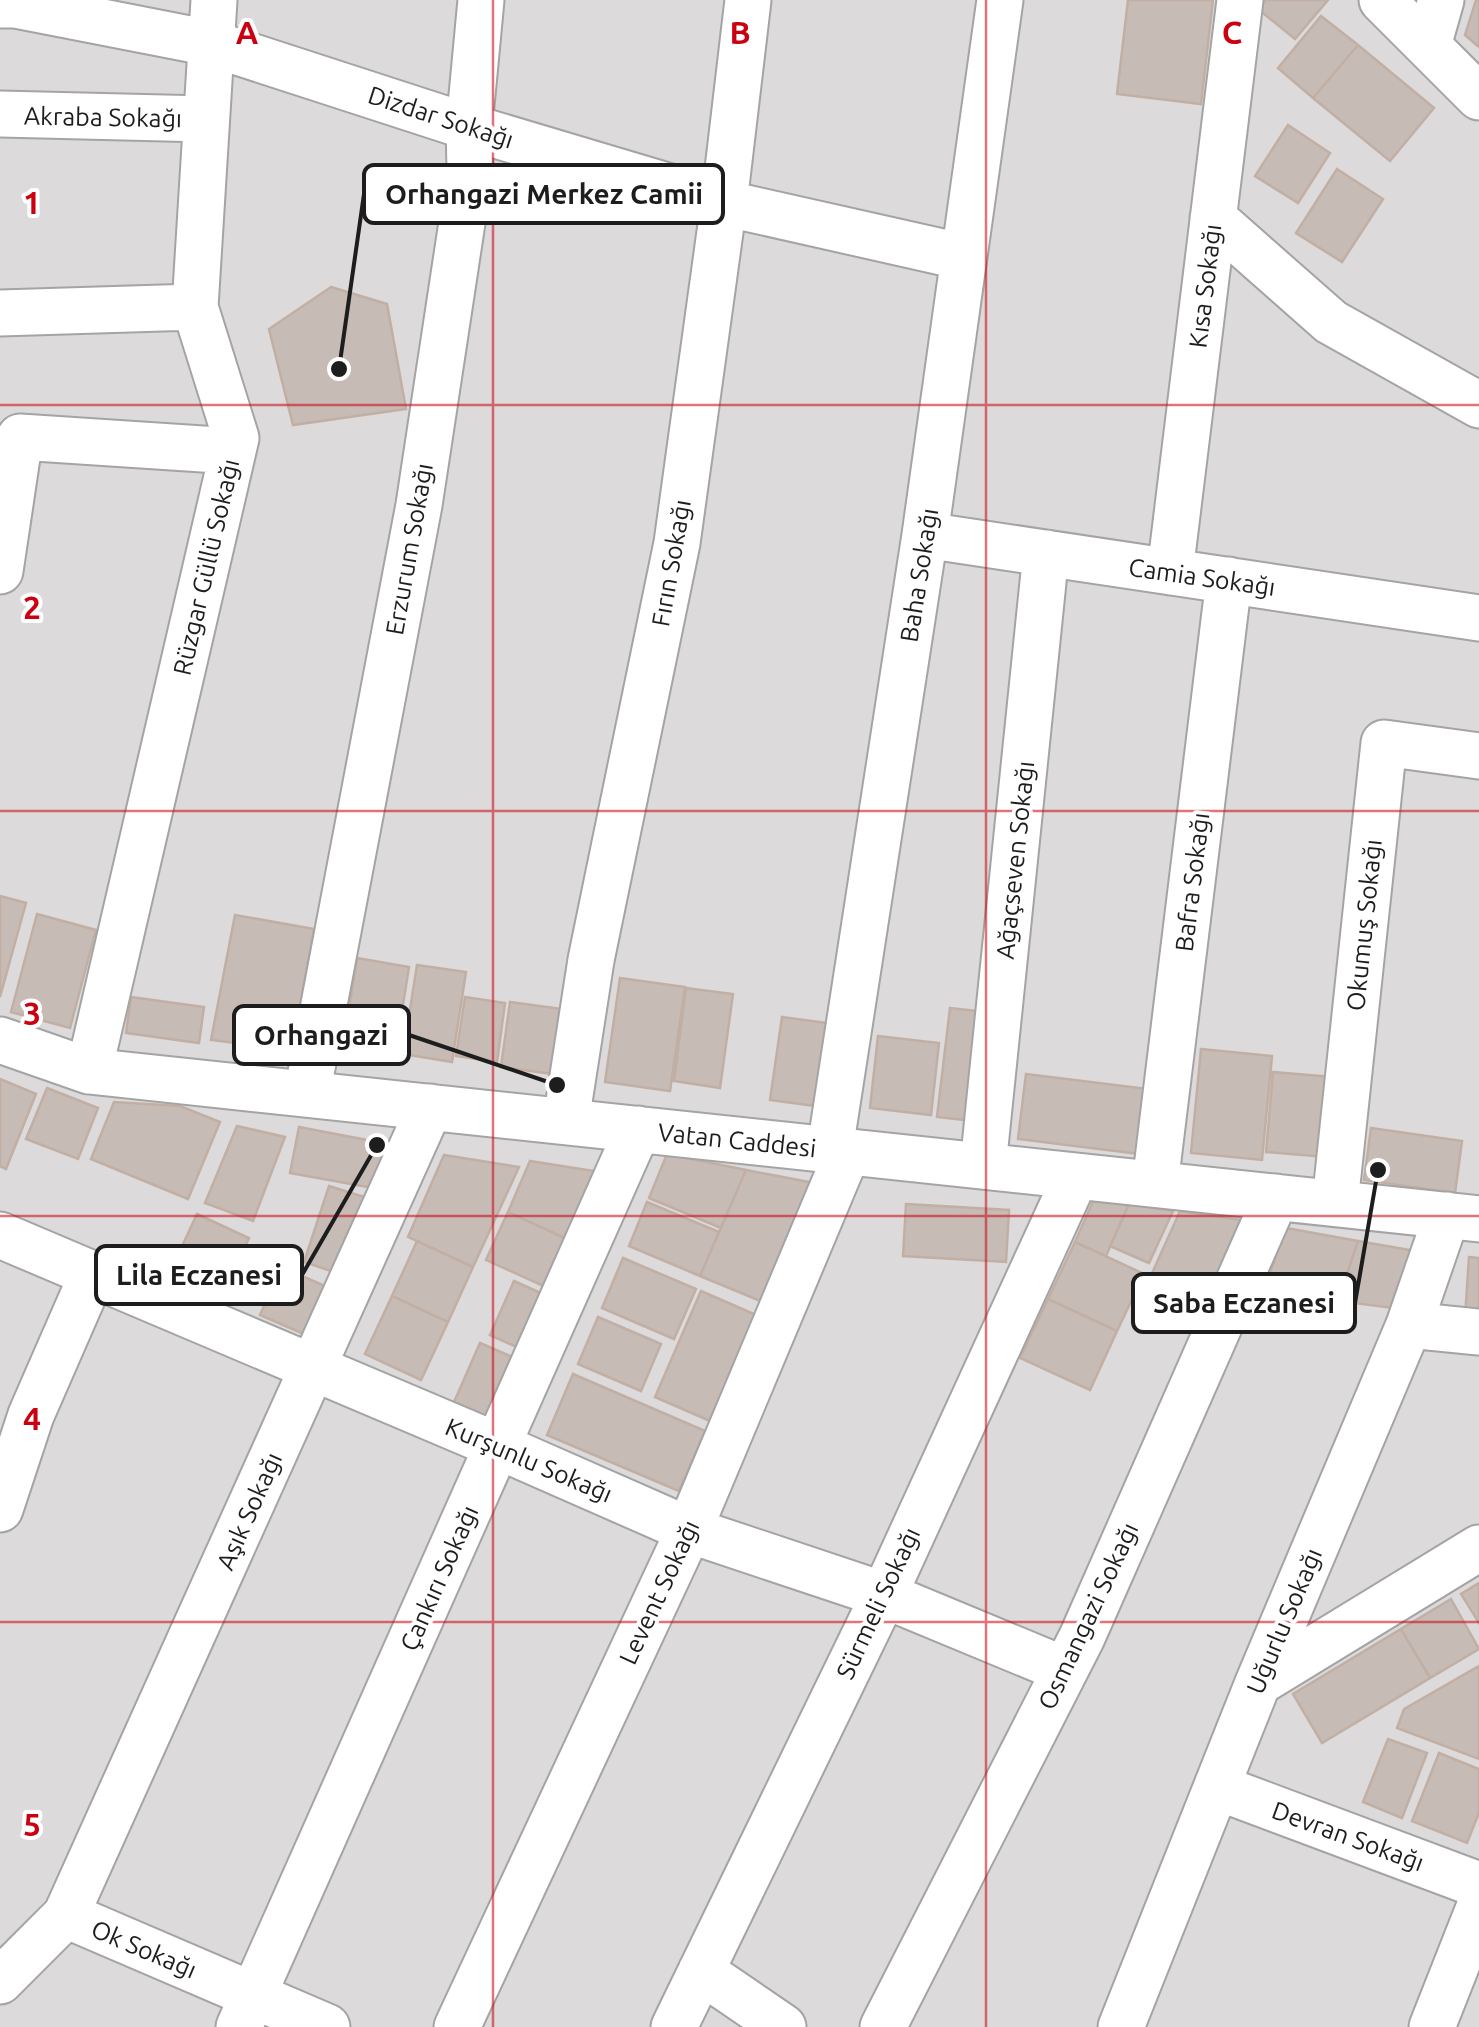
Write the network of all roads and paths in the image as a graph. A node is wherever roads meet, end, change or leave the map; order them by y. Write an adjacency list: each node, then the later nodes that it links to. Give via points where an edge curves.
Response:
1 (480, 0): 13 (street, Erzurum Sokağı)
2 (748, 0): 14 (street, Fırın Sokağı)
3 (1000, 0): 16 (street, Baha Sokağı)
4 (1240, 0): 15 (street, Kısa Sokağı)
5 (1382, 0): 9 (street)
6 (1441, 0): 9 (street)
7 (10, 3): 8 (street, Dizdar Sokağı)
8 (212, 22): 12 (street, Rüzgar Güllü Sokağı); 13 (street, Dizdar Sokağı)
9 (1428, 46): 10 (street)
10 (1479, 97)
11 (0, 114): 12 (street, Akraba Sokağı)
12 (206, 119): 17 (street, Rüzgar Güllü Sokağı)
13 (469, 127): 14 (street, Dizdar Sokağı); 30 (street, Erzurum Sokağı, via 470,170 418,505)
14 (724, 202): 16 (street, Dizdar Sokağı); 32 (street, Fırın Sokağı, via 677,543 591,960)
15 (1213, 218): 19 (street, via 1331,322); 24 (street, Kısa Sokağı)
16 (964, 257): 21 (street, Baha Sokağı)
17 (195, 307): 18 (street); 20 (street, Rüzgar Güllü Sokağı, via 236,438)
18 (0, 314)
19 (1479, 405)
20 (233, 451): 23 (street, via 20,437); 29 (street, Rüzgar Güllü Sokağı)
21 (925, 534): 22 (street, Camia Sokağı); 34 (street, Baha Sokağı)
22 (1046, 553): 24 (street, Camia Sokağı); 35 (street, Ağaçseven Sokağı)
23 (0, 571)
24 (1170, 572): 25 (street, Camia Sokağı)
25 (1229, 580): 26 (street, Camia Sokağı); 37 (street, Bafra Sokağı)
26 (1479, 618)
27 (1479, 756): 39 (street, Okumuş Sokağı, via 1384,743)
28 (0, 1040): 29 (street, Vatan Caddesi)
29 (89, 1070): 30 (street, Vatan Caddesi)
30 (306, 1094): 31 (street, Vatan Caddesi)
31 (430, 1107): 32 (street, Vatan Caddesi); 45 (street, Aşık Sokağı)
32 (566, 1121): 33 (street, Vatan Caddesi)
33 (638, 1129): 34 (street, Vatan Caddesi); 46 (street, Çankırı Sokağı)
34 (839, 1150): 35 (street, Vatan Caddesi); 48 (street, Levent Sokağı)
35 (983, 1166): 36 (street, Vatan Caddesi)
36 (1076, 1176): 37 (street, Vatan Caddesi); 50 (street, Sürmeli Sokağı)
37 (1155, 1184): 38 (street, Vatan Caddesi)
38 (1276, 1197): 39 (street, Vatan Caddesi); 51 (street, Osmangazi Sokağı)
39 (1335, 1204): 40 (street, Vatan Caddesi)
40 (1463, 1217): 43 (street, Uğurlu Sokağı)
41 (0, 1234): 42 (street, Kurşunlu Sokağı)
42 (94, 1273): 45 (street, Kurşunlu Sokağı); 47 (street)
43 (1410, 1324): 44 (street); 52 (street, Uğurlu Sokağı)
44 (1479, 1332)
45 (313, 1368): 46 (street, Kurşunlu Sokağı); 56 (street, Aşık Sokağı)
46 (498, 1446): 48 (street, Kurşunlu Sokağı); 59 (street, Çankırı Sokağı)
47 (0, 1508)
48 (689, 1530): 50 (street, Kurşunlu Sokağı); 61 (street, Levent Sokağı)
49 (1479, 1548): 52 (street)
50 (884, 1595): 51 (street, Kurşunlu Sokağı); 57 (street, Sürmeli Sokağı)
51 (1065, 1670): 64 (street, Osmangazi Sokağı)
52 (1258, 1683): 53 (street, Uğurlu Sokağı)
53 (1216, 1787): 54 (street, Devran Sokağı); 65 (street, Uğurlu Sokağı)
54 (1479, 1885)
55 (1479, 1908): 66 (street)
56 (66, 1915): 58 (street, Ok Sokağı); 59 (street, Ok Sokağı)
57 (701, 1971): 62 (street, Sürmeli Sokağı); 63 (street)
58 (0, 1981)
59 (246, 2011): 60 (street)
60 (327, 2027)
61 (457, 2027)
62 (674, 2027)
63 (783, 2027)
64 (882, 2027)
65 (1120, 2027)
66 (1432, 2027)

